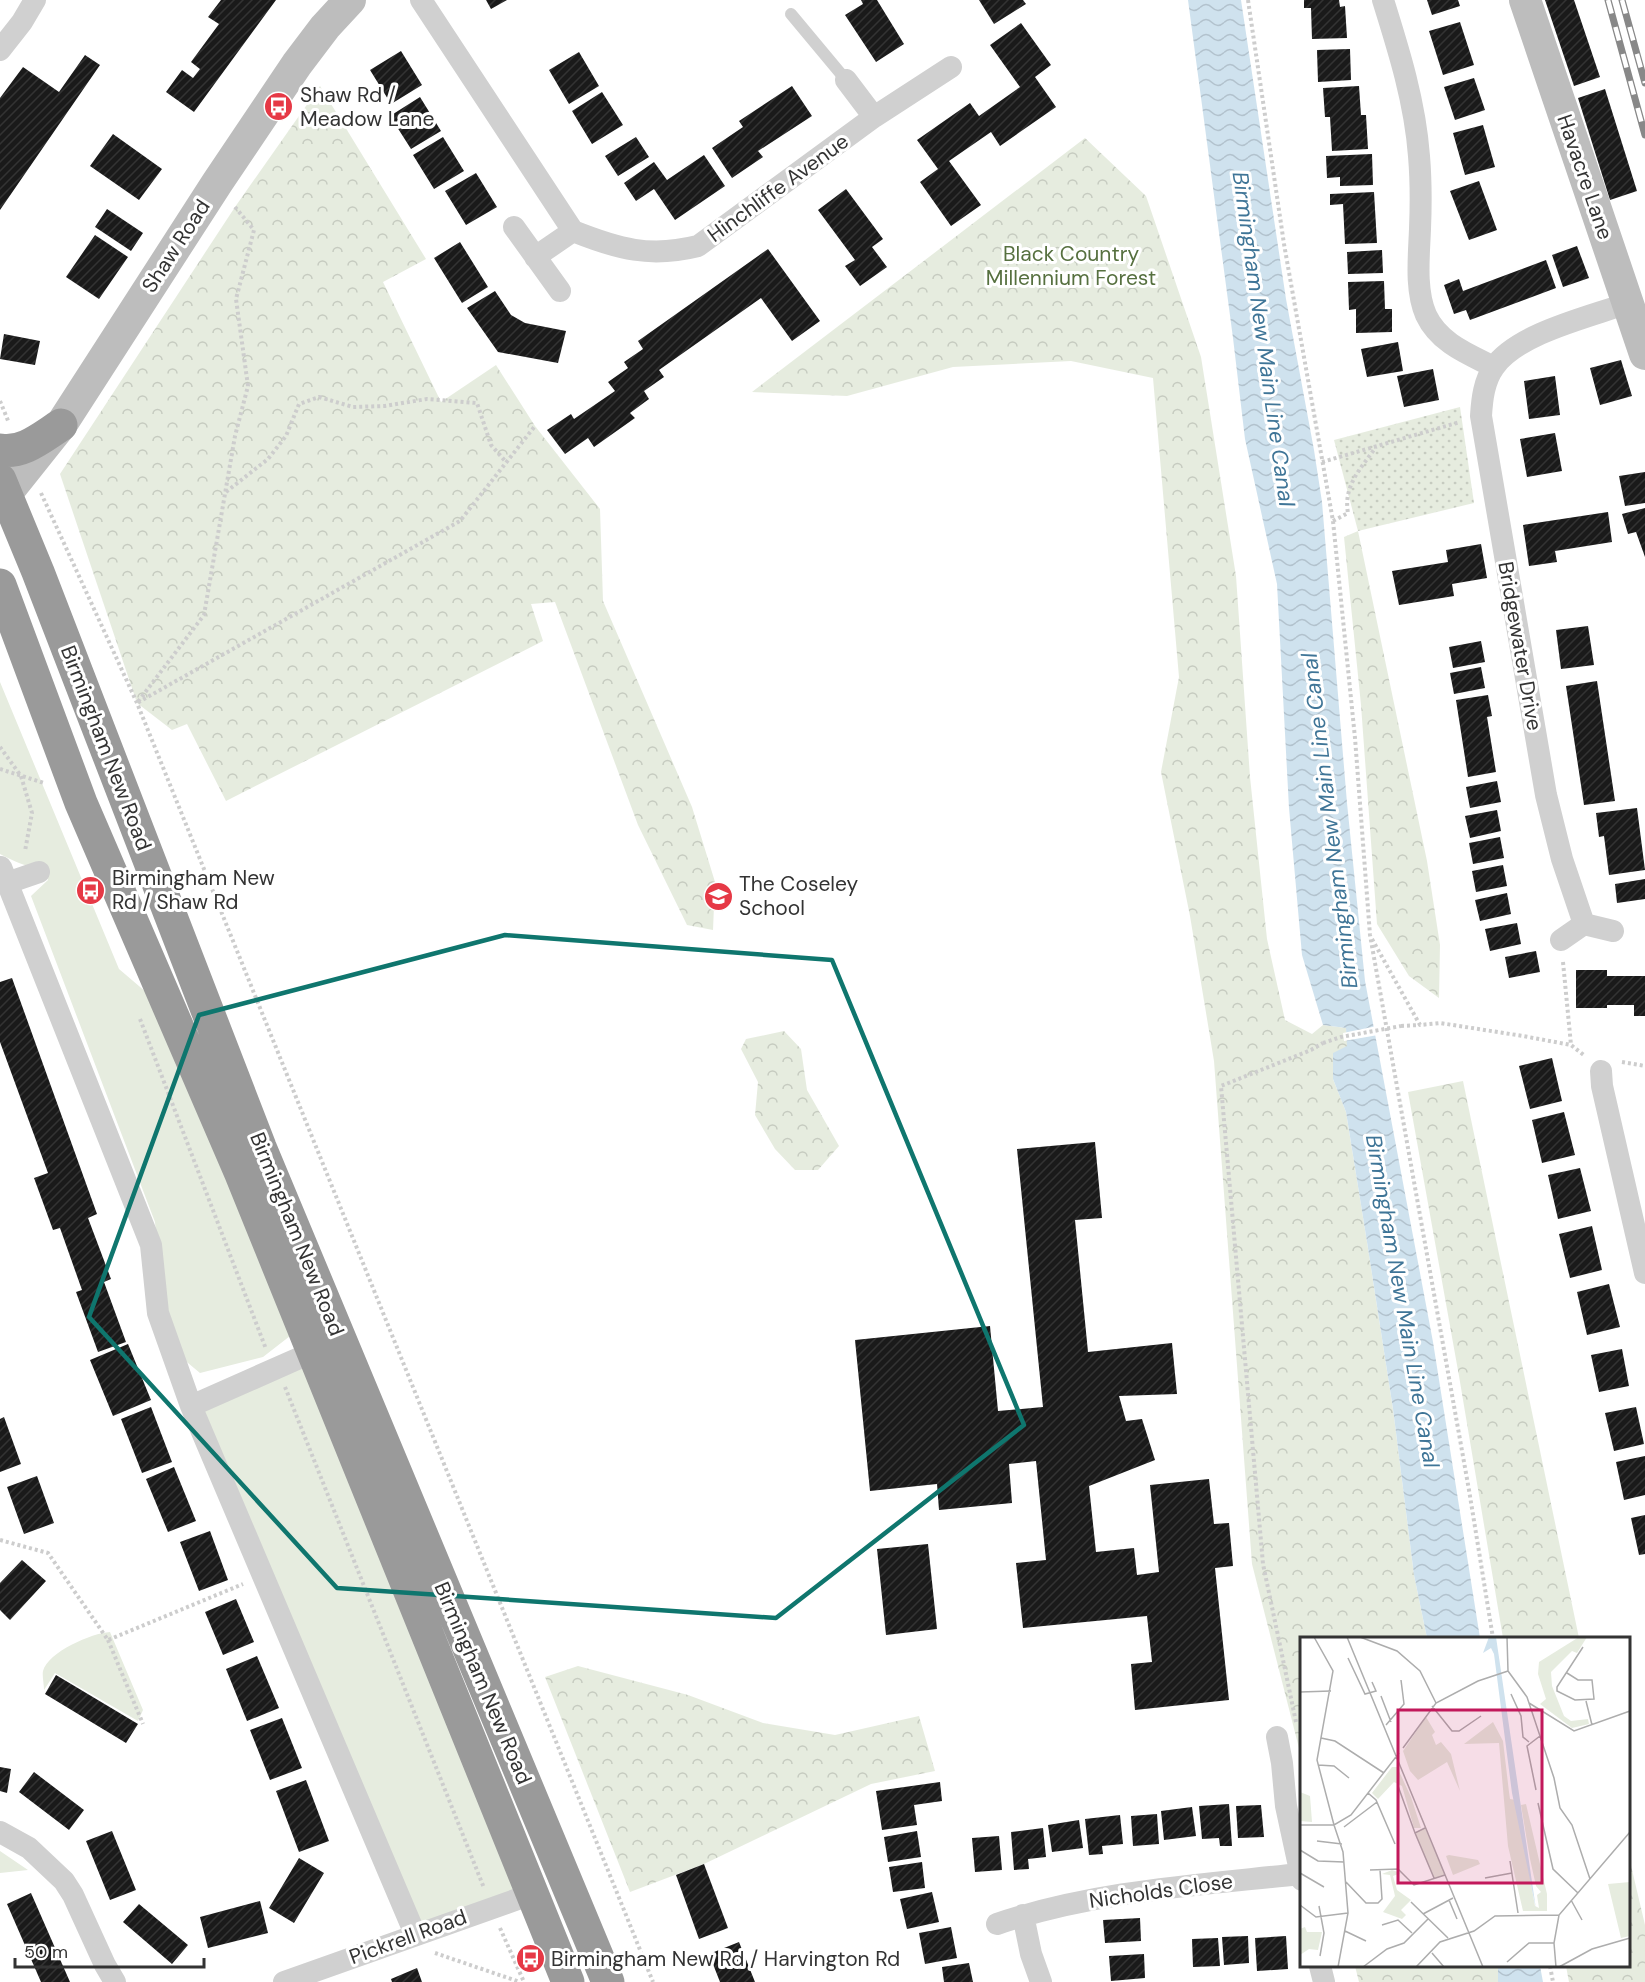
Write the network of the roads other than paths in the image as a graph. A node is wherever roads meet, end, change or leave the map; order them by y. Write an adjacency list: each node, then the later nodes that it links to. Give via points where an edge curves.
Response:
1 (35, 0): 7 (street)
2 (350, 0): 18 (street, Shaw Road, via 297,64)
3 (421, 0): 12 (street)
4 (1383, 0): 17 (street, via 1414,114 1421,193 1419,274 1426,314 1435,330 1456,349)
5 (1525, 0): 15 (street, Havacre Lane)
6 (791, 14): 9 (lane)
7 (0, 50)
8 (951, 67): 10 (street, Hinchliffe Avenue)
9 (846, 80): 10 (street)
10 (874, 117): 12 (street, Hinchliffe Avenue, via 698,246 655,253 615,247)
11 (514, 227): 13 (street)
12 (573, 231): 13 (street)
13 (535, 257): 14 (street)
14 (560, 291)
15 (1628, 303): 16 (street, Havacre Lane); 17 (street, Bridgewater Drive, via 1523,341)
16 (1645, 354)
17 (1494, 367): 24 (street, Bridgewater Drive, via 1482,397 1481,416 1546,795)
18 (61, 425): 19 (highway, via 20,450); 20 (street, Shaw Road)
19 (0, 450)
20 (3, 487): 35 (highway, Birmingham New Road, via 260,1147)
21 (0, 585): 22 (highway, Birmingham New Road)
22 (9, 631): 29 (highway, Birmingham New Road)
23 (17, 876): 30 (street, via 151,1245 158,1313)
24 (1584, 924): 25 (street); 26 (street)
25 (1612, 931)
26 (1561, 940)
27 (1601, 1071): 28 (street)
28 (1645, 1274)
29 (313, 1352): 30 (street, Birmingham New Road); 36 (highway, Birmingham New Road)
30 (191, 1406): 39 (street)
31 (1287, 1732): 33 (street, via 1282,1763 1286,1806)
32 (0, 1832): 41 (street, via 29,1848 64,1881)
33 (1300, 1872)
34 (1300, 1877): 37 (street, Nicholds Close, via 1091,1899)
35 (566, 1880): 36 (highway); 44 (highway, Birmingham New Road)
36 (532, 1894): 39 (street, Pickrell Road); 43 (highway, Birmingham New Road)
37 (1023, 1915): 38 (street, Nicholds Close); 45 (street)
38 (998, 1924)
39 (415, 1934): 42 (street, Pickrell Road)
40 (1320, 1967): 46 (street)
41 (115, 1982)
42 (284, 1982)
43 (568, 1982)
44 (608, 1982)
45 (1041, 1982)
46 (1324, 1982)

